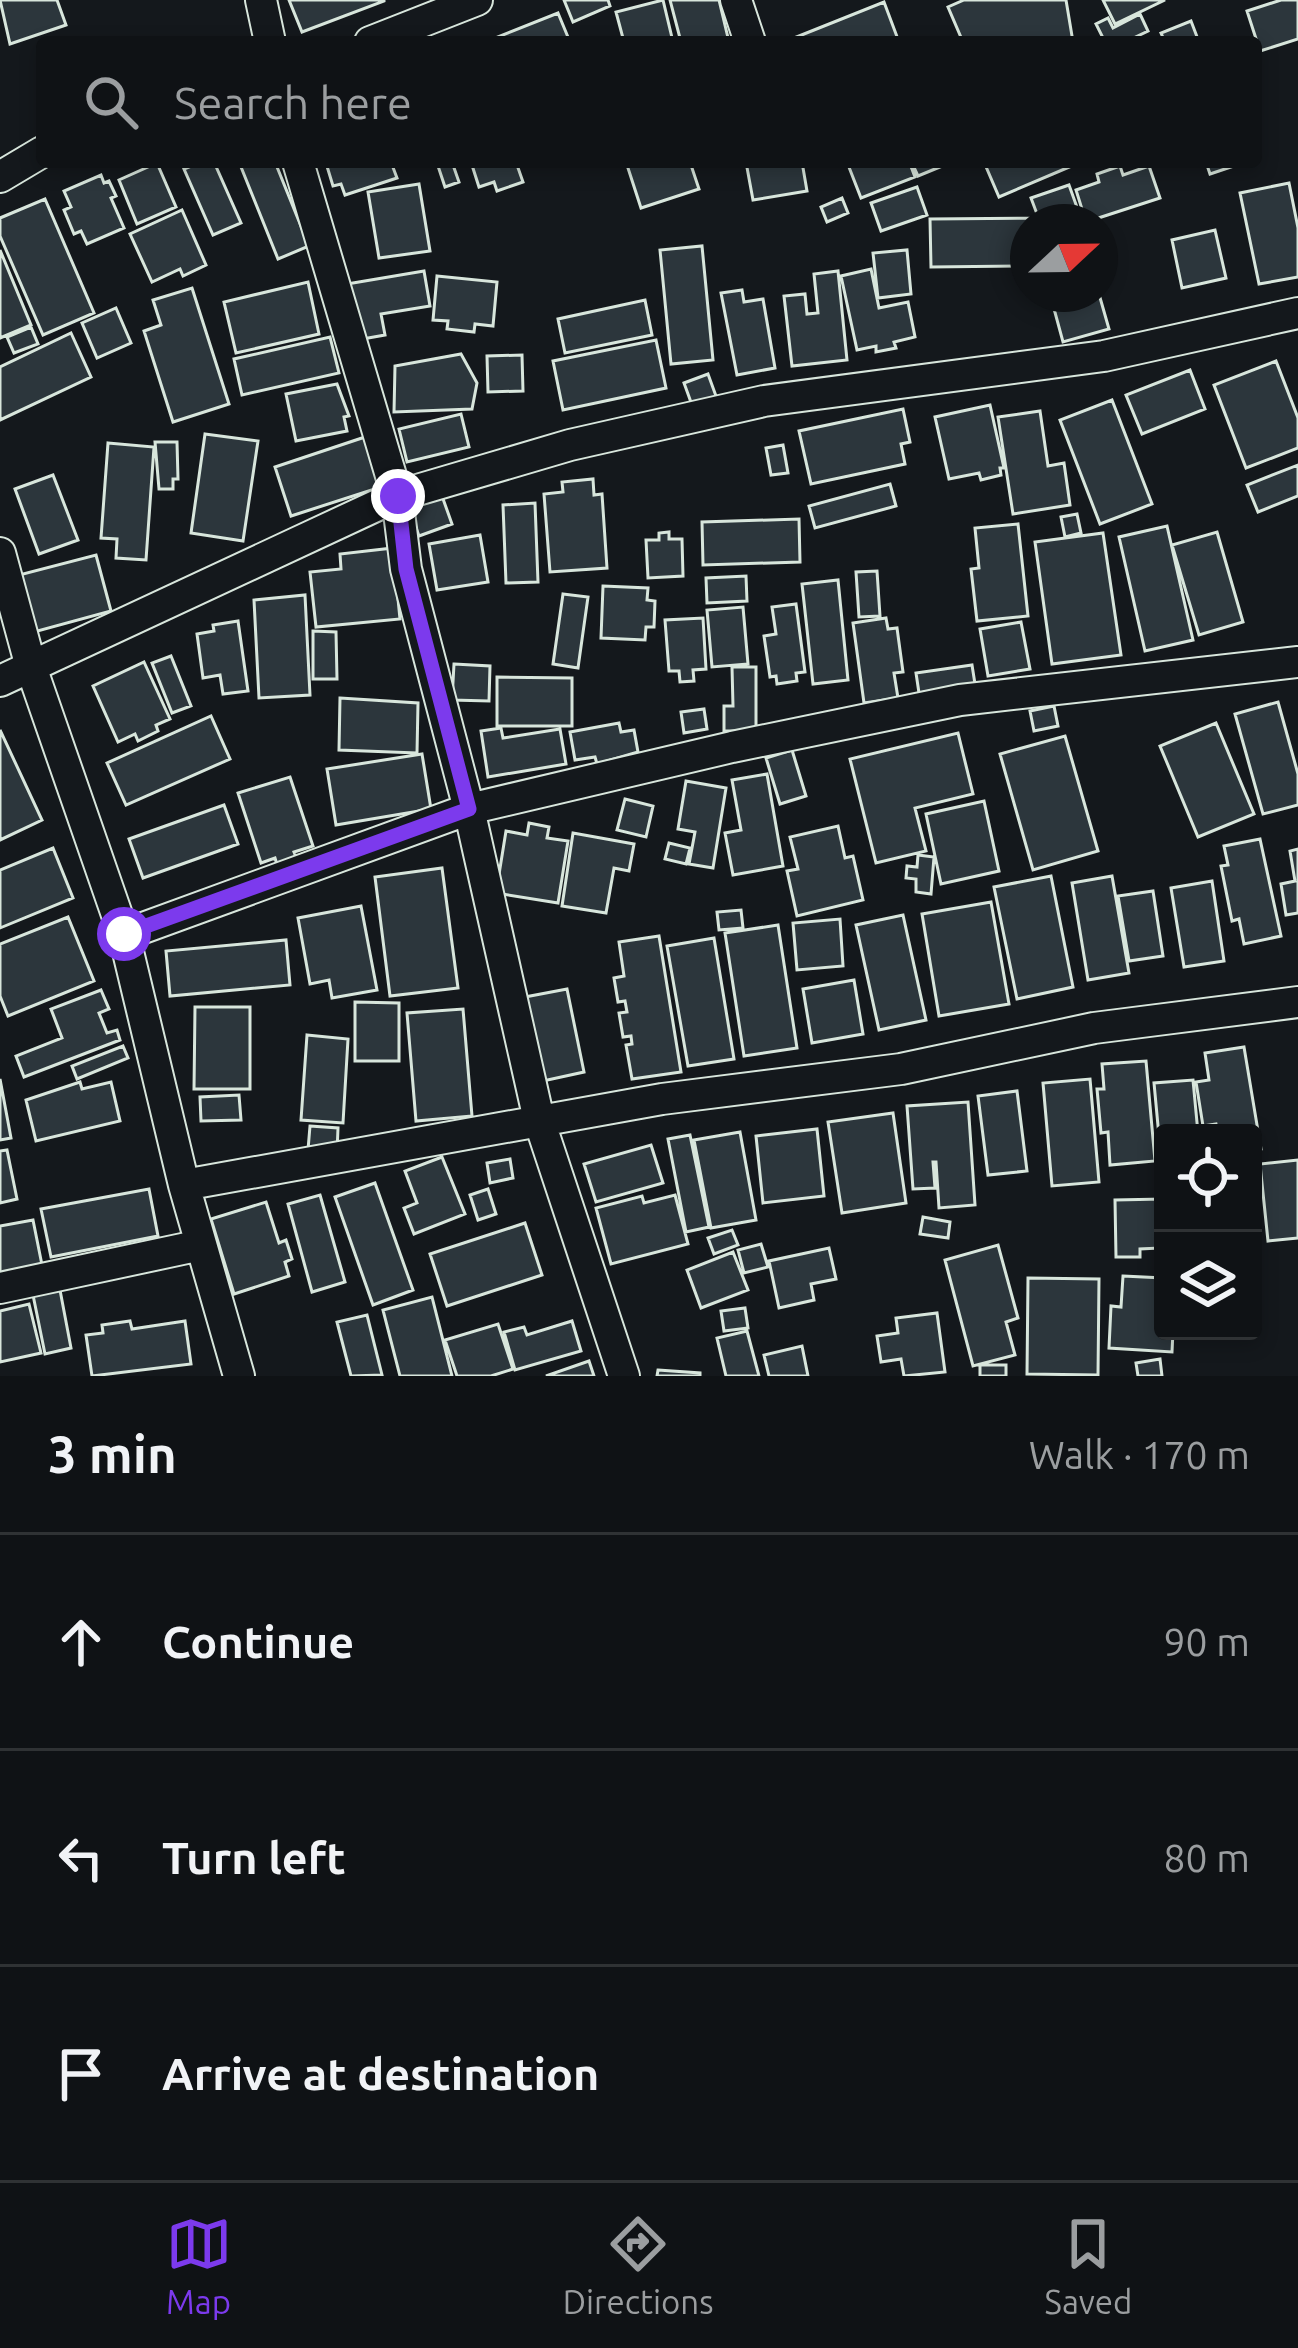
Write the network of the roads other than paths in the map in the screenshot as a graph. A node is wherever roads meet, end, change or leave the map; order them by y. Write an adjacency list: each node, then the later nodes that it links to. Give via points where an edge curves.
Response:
1 (261, 0): 4 (street)
2 (477, 0): 5 (street)
3 (736, 0): 6 (street)
4 (268, 36)
5 (385, 36)
6 (748, 36)
7 (36, 156): 9 (street)
8 (300, 168): 11 (street)
9 (0, 177)
10 (1298, 313): 11 (street, via 1104,356 764,401 570,445)
11 (398, 496): 14 (street); 16 (street, via 406,569)
12 (0, 553): 14 (street)
13 (1298, 662): 16 (street, via 960,700)
14 (32, 668): 15 (street); 17 (street)
15 (0, 681)
16 (469, 809): 17 (street); 19 (street)
17 (124, 934): 20 (street)
18 (1298, 1002): 19 (street, via 1094,1028 901,1070)
19 (539, 1120): 20 (street); 24 (street)
20 (184, 1184): 21 (street)
21 (201, 1245): 22 (street); 23 (street)
22 (0, 1288)
23 (239, 1376)
24 (624, 1376)

